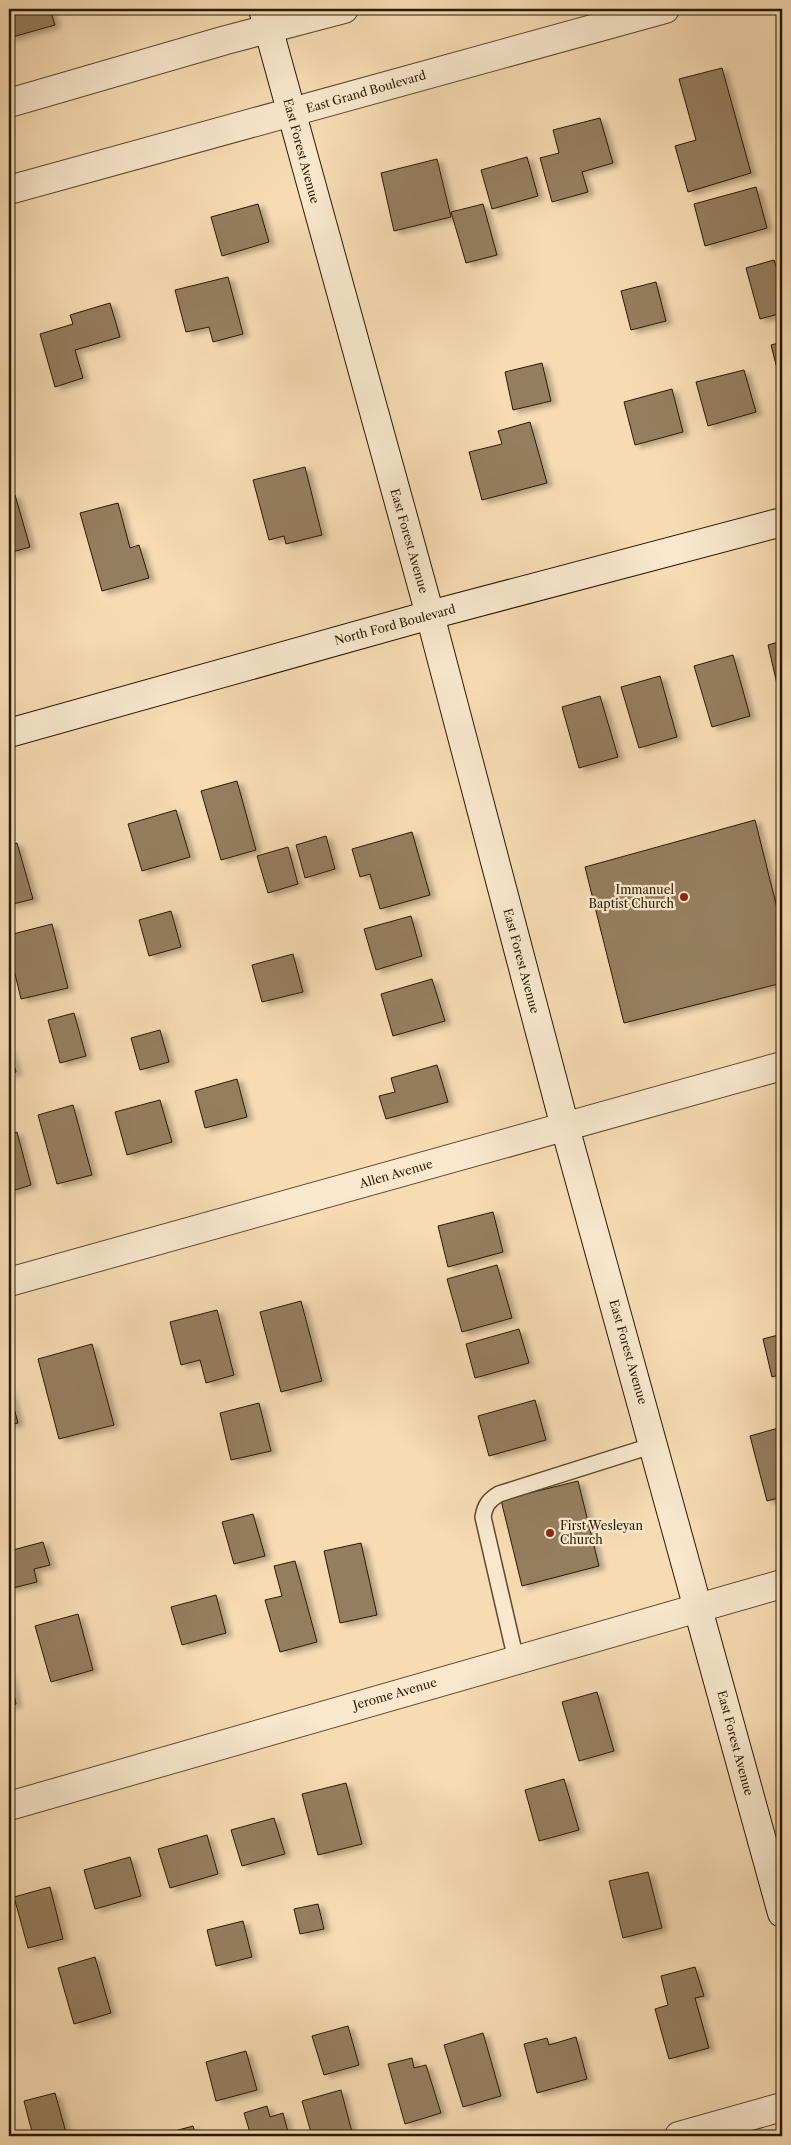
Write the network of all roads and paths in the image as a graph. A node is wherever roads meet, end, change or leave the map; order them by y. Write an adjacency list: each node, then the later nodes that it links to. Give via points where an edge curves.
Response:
1 (344, 9): 3 (street)
2 (665, 9): 5 (street, East Grand Boulevard)
3 (265, 19): 4 (street); 5 (street, East Forest Avenue)
4 (9, 103)
5 (290, 113): 6 (street, East Grand Boulevard); 8 (street, East Forest Avenue)
6 (9, 190)
7 (782, 522): 8 (street, North Ford Boulevard)
8 (430, 615): 9 (street, North Ford Boulevard); 11 (street, East Forest Avenue)
9 (9, 732)
10 (782, 1066): 11 (street, Allen Avenue)
11 (565, 1127): 12 (street, Allen Avenue); 13 (street, East Forest Avenue)
12 (9, 1282)
13 (654, 1445): 15 (street, East Forest Avenue); 16 (lane, via 499,1494 484,1507 483,1517)
14 (782, 1584): 15 (street, Jerome Avenue)
15 (698, 1607): 16 (street, Jerome Avenue); 18 (street, East Forest Avenue)
16 (516, 1660): 17 (street, Jerome Avenue)
17 (9, 1806)
18 (782, 1913)
19 (782, 2107): 20 (street)
20 (679, 2136)

